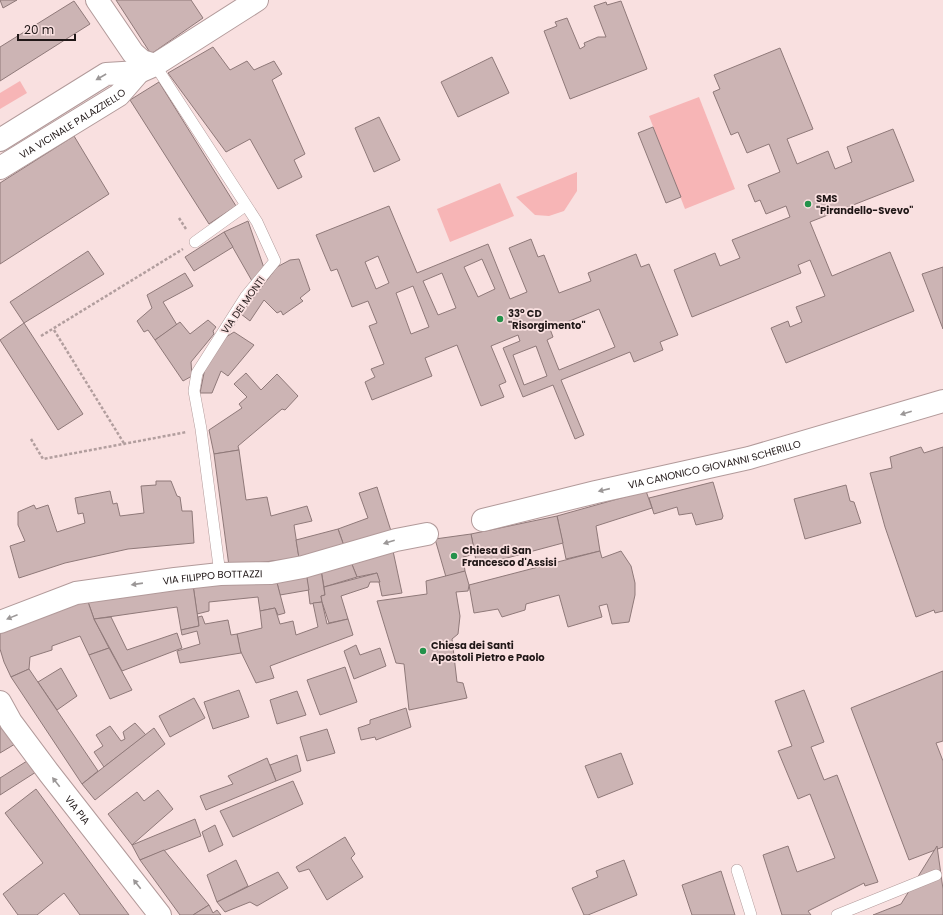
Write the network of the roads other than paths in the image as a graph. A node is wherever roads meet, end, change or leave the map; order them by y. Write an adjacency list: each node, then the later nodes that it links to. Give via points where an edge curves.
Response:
1 (97, 0): 3 (street, via 133,53)
2 (257, 0): 3 (street, VIA VICINALE PALAZZIELLO)
3 (147, 68): 4 (street, VIA VICINALE PALAZZIELLO, one-way to 4, via 106,74); 5 (street, VIA VICINALE PALAZZIELLO, via 119,95); 6 (lane, VIA DEI MONTI)
4 (0, 140)
5 (0, 168)
6 (245, 206): 7 (lane); 11 (lane, VIA DEI MONTI, via 257,222 275,262 246,296 197,373 194,391)
7 (195, 242)
8 (943, 401): 9 (street, VIA CANONICO GIOVANNI SCHERILLO, one-way to 9, via 749,458)
9 (483, 520)
10 (427, 534): 11 (street, VIA FILIPPO BOTTAZZI, one-way to 11, via 396,540 303,567 271,573)
11 (220, 574): 12 (street, VIA FILIPPO BOTTAZZI, one-way to 12, via 76,593)
12 (0, 622)
13 (0, 702): 16 (street, VIA PIA, one-way to 13, via 49,773 11,722)
14 (737, 870): 17 (lane)
15 (936, 875): 18 (lane)
16 (160, 915)
17 (751, 915)
18 (837, 915)

